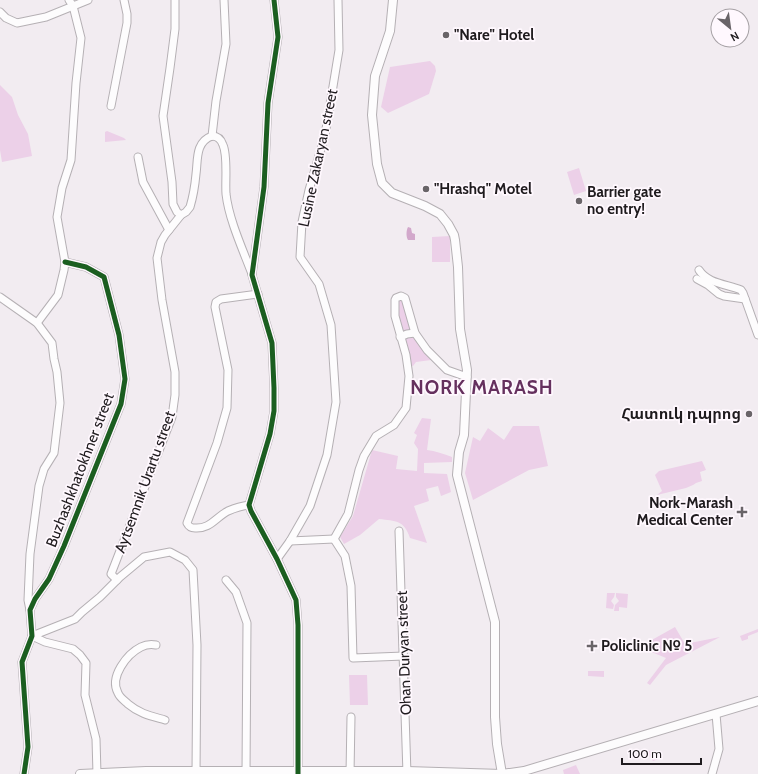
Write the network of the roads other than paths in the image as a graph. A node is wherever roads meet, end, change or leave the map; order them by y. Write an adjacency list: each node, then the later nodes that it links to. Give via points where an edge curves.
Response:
1 (88, 0): 8 (street)
2 (124, 0): 10 (street, via 127,23)
3 (176, 0): 13 (street, via 175,29 163,116 174,204)
4 (224, 0): 11 (street, via 226,44)
5 (274, 0): 17 (street, via 278,37 268,103 264,187)
6 (338, 0): 30 (street, Lusine Zakaryan street, via 338,50 325,135 302,222 300,257 318,284 331,325 336,402 327,455 310,506)
7 (393, 0): 26 (main road, via 390,31 375,76 372,114 377,164 382,183 392,193 440,214 454,235 460,329)
8 (71, 3): 9 (street, via 46,17 17,23); 15 (street, via 81,38 71,160 62,188 57,217)
9 (0, 12)
10 (111, 106)
11 (212, 136): 13 (street, Aytsemnik Urartu street, via 205,139 200,148 191,206); 17 (street, via 219,138 224,146 229,213)
12 (138, 158): 14 (street, via 143,182)
13 (181, 215): 14 (street, Aytsemnik Urartu street)
14 (169, 230): 32 (street, Aytsemnik Urartu street, via 161,242 157,258 175,372 172,417 111,574)
15 (65, 262): 22 (street, via 58,295); 34 (street, Buzhashkhatokhner street, via 86,267 104,277 119,335 125,379 121,404 64,546 49,579)
16 (698, 270): 21 (street, via 720,285 741,290)
17 (252, 275): 19 (street)
18 (697, 279): 21 (street, via 719,294)
19 (258, 294): 27 (street, via 272,343 274,411 270,434); 27 (street, via 221,299 216,302 228,370 227,408 188,526 204,528 227,512)
20 (0, 297): 22 (street)
21 (745, 299): 24 (street)
22 (37, 323): 34 (street, via 52,343 60,405 54,453 44,469 39,486 30,554)
23 (415, 333): 25 (street); 25 (street, via 406,299 404,296 399,297 395,300 395,316); 26 (street, via 427,350 447,370)
24 (758, 335)
25 (400, 337): 29 (street, via 409,376 406,408 394,425 376,436 364,456 348,514)
26 (467, 377): 51 (main road, via 464,435 458,452 457,475 495,622 495,717)
27 (249, 505): 31 (street)
28 (399, 531): 37 (street, Ohan Duryan street)
29 (334, 539): 30 (street); 37 (street, via 345,556 351,586 353,658)
30 (290, 541): 31 (street, Lusine Zakaryan street)
31 (277, 559): 45 (street, via 296,600)
32 (117, 580): 35 (street, via 75,619); 43 (street, Aytsemnik Urartu street, via 144,557 170,552 185,560 193,570 197,645)
33 (226, 580): 44 (street, via 236,592 247,622)
34 (30, 610): 35 (street)
35 (32, 636): 48 (street, via 22,662 28,747); 50 (street, via 73,649 86,663 85,695 96,738)
36 (156, 645): 41 (street, via 141,647 123,662 118,671 116,687 122,699 135,710)
37 (404, 656): 47 (street, Ohan Duryan street)
38 (758, 701): 39 (main road)
39 (716, 714): 51 (main road, via 529,770); 52 (street, via 719,749)
40 (351, 717): 46 (street)
41 (165, 720)
42 (146, 772): 43 (main road); 50 (main road)
43 (196, 773): 44 (main road)
44 (246, 773): 45 (main road)
45 (298, 773): 46 (main road)
46 (350, 773): 47 (main road)
47 (407, 773): 51 (main road)
48 (24, 774)
49 (80, 774): 50 (main road)
50 (97, 774)
51 (502, 774)
52 (712, 774)

